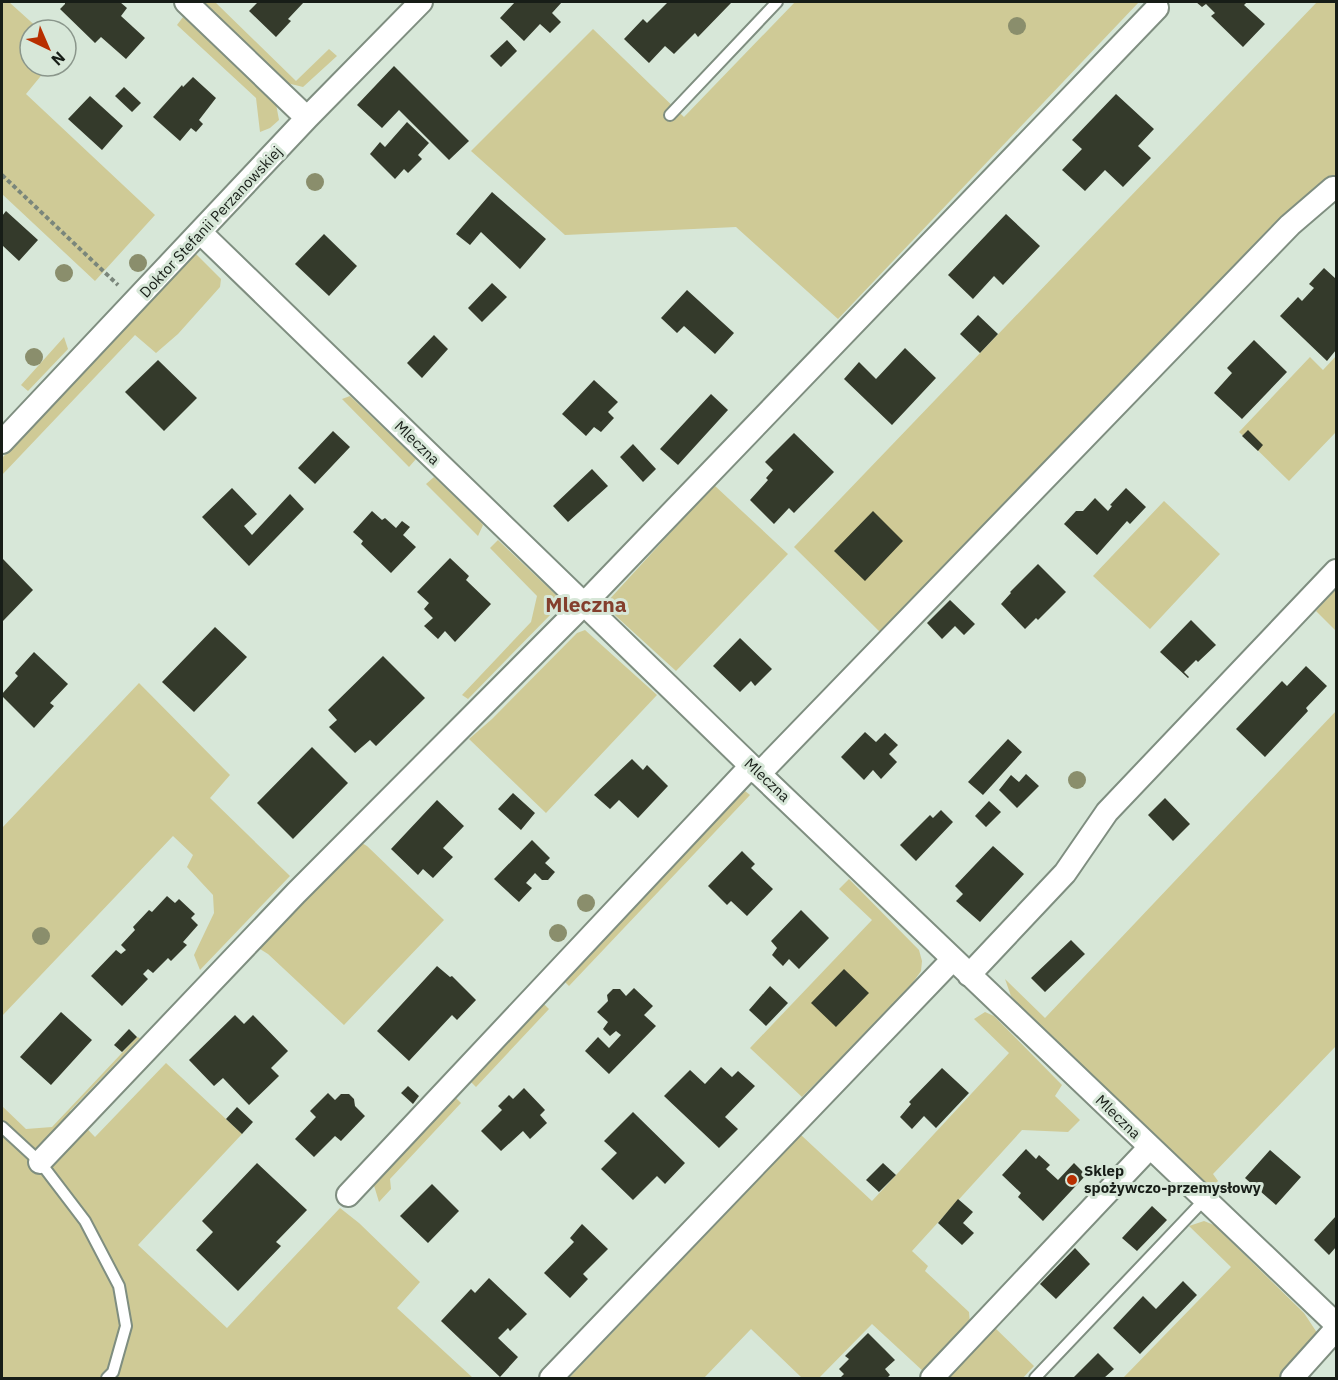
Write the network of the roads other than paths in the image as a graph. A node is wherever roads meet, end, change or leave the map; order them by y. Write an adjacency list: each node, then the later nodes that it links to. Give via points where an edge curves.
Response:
1 (186, 2): 6 (street)
2 (420, 2): 6 (street, Doktor Stefanii Perzanowskiej)
3 (777, 2): 5 (lane)
4 (1157, 8): 11 (street)
5 (670, 115)
6 (307, 118): 8 (street, Doktor Stefanii Perzanowskiej)
7 (1333, 188): 12 (street, via 1290,225)
8 (201, 232): 9 (street, Doktor Stefanii Perzanowskiej); 11 (street, Mleczna)
9 (2, 442)
10 (1336, 571): 13 (street, via 1107,812 1065,873)
11 (584, 604): 12 (street, Mleczna); 16 (street, via 296,893)
12 (755, 770): 13 (street, Mleczna); 17 (street)
13 (961, 967): 15 (street, Mleczna); 22 (street)
14 (2, 1127): 16 (lane)
15 (1150, 1147): 18 (street, Mleczna); 23 (street)
16 (40, 1162): 21 (lane, via 85,1221 118,1286 126,1326 113,1372)
17 (348, 1195)
18 (1204, 1200): 19 (street, Mleczna); 24 (lane)
19 (1336, 1324)
20 (1336, 1329): 25 (street)
21 (107, 1378)
22 (551, 1378)
23 (932, 1378)
24 (1035, 1378)
25 (1292, 1378)

